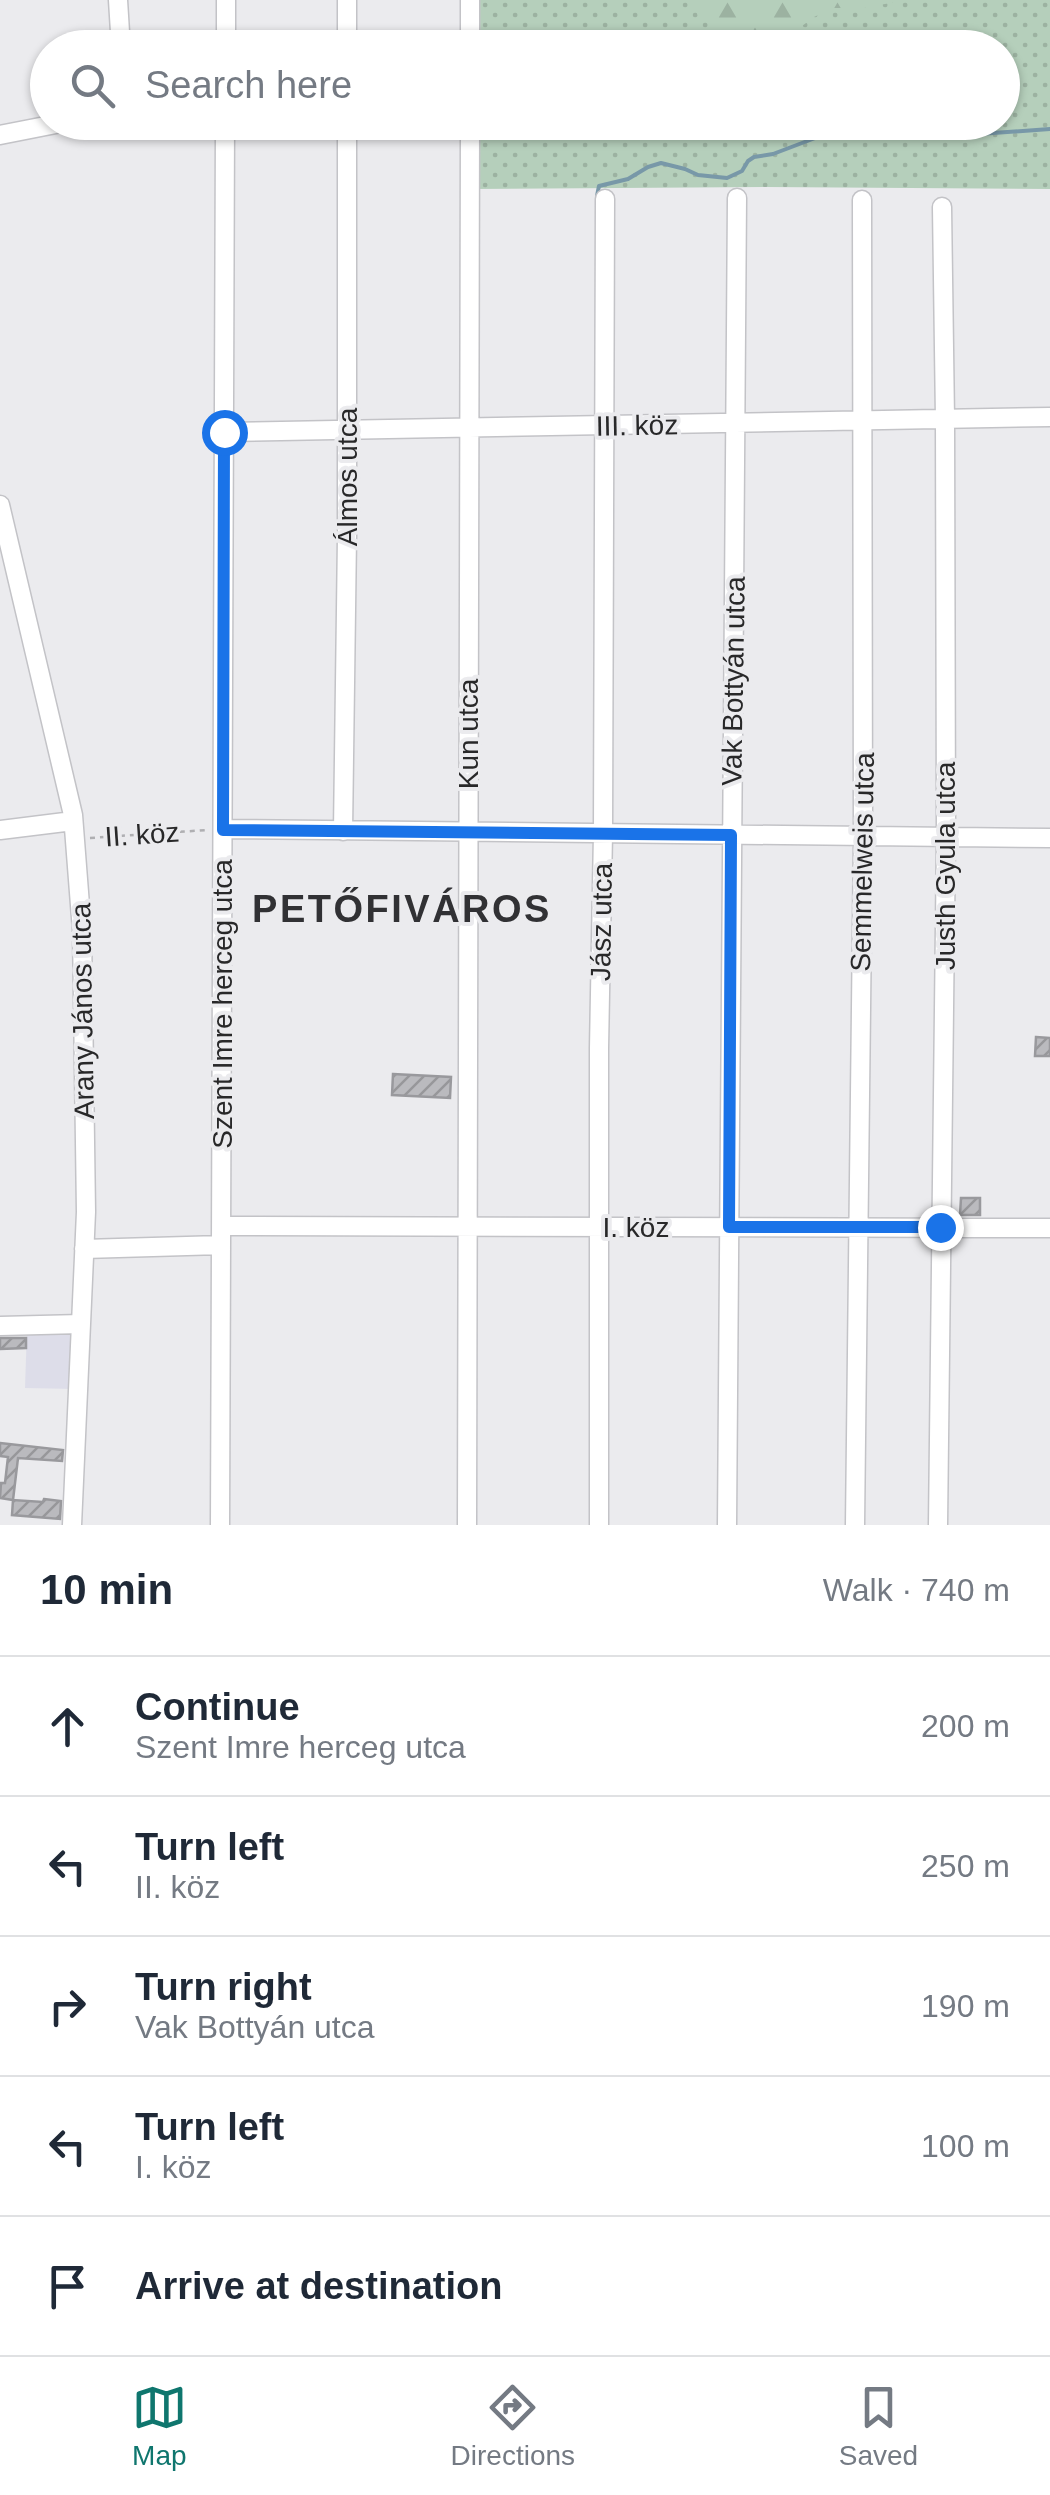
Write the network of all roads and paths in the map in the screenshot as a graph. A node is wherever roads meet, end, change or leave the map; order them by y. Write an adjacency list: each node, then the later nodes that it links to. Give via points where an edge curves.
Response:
1 (118, 0): 5 (street)
2 (226, 0): 6 (street)
3 (347, 0): 7 (street)
4 (470, 0): 8 (street)
5 (120, 30)
6 (226, 30)
7 (347, 30)
8 (470, 30)
9 (30, 129): 10 (street)
10 (0, 135)
11 (225, 140): 25 (street, Szent Imre herceg utca)
12 (347, 140): 24 (street, Álmos utca)
13 (470, 140): 23 (street, Kun utca)
14 (736, 198): 21 (street, Vak Bottyán utca)
15 (605, 199): 22 (street, Jász utca)
16 (862, 200): 20 (street, Semmelweis utca)
17 (942, 207): 19 (street, Justh Gyula utca)
18 (1050, 417): 19 (street, III. köz)
19 (945, 419): 20 (street, III. köz); 35 (street, Justh Gyula utca)
20 (864, 420): 21 (street, III. köz); 34 (street, Semmelweis utca)
21 (735, 423): 22 (street, III. köz); 33 (street, Vak Bottyán utca)
22 (604, 425): 23 (street, III. köz); 32 (street, Jász utca)
23 (469, 428): 24 (street, III. köz); 31 (street, Kun utca)
24 (347, 430): 25 (street, III. köz); 30 (street, Álmos utca)
25 (224, 432): 29 (street, Szent Imre herceg utca)
26 (0, 505): 28 (street, Arany János utca)
27 (0, 830): 28 (street, II. köz)
28 (74, 830): 29 (path, II. köz); 44 (street, Arany János utca, via 82,931)
29 (223, 830): 30 (street); 43 (street, Szent Imre herceg utca)
30 (342, 831): 31 (street)
31 (468, 832): 32 (street); 37 (street, Kun utca)
32 (603, 833): 33 (street); 38 (street, Jász utca)
33 (731, 835): 34 (street); 39 (street, Vak Bottyán utca)
34 (863, 836): 35 (street); 40 (street, Semmelweis utca)
35 (946, 837): 36 (street); 41 (street, Justh Gyula utca)
36 (1050, 838)
37 (468, 1226): 38 (street, I. köz); 43 (street, I. köz); 49 (street, Kun utca)
38 (600, 1227): 39 (street, I. köz); 50 (street, Jász utca)
39 (729, 1227): 40 (street, I. köz); 51 (street, Vak Bottyán utca)
40 (858, 1227): 41 (street, I. köz); 52 (street, Semmelweis utca)
41 (940, 1227): 42 (street, I. köz); 53 (street, Justh Gyula utca)
42 (1050, 1228)
43 (222, 1236): 44 (street, I. köz); 48 (street, Szent Imre herceg utca)
44 (84, 1250): 45 (street, Arany János utca)
45 (81, 1324): 46 (street); 47 (street, Arany János utca)
46 (0, 1326)
47 (72, 1525)
48 (220, 1525)
49 (467, 1525)
50 (599, 1525)
51 (727, 1525)
52 (855, 1525)
53 (938, 1525)

